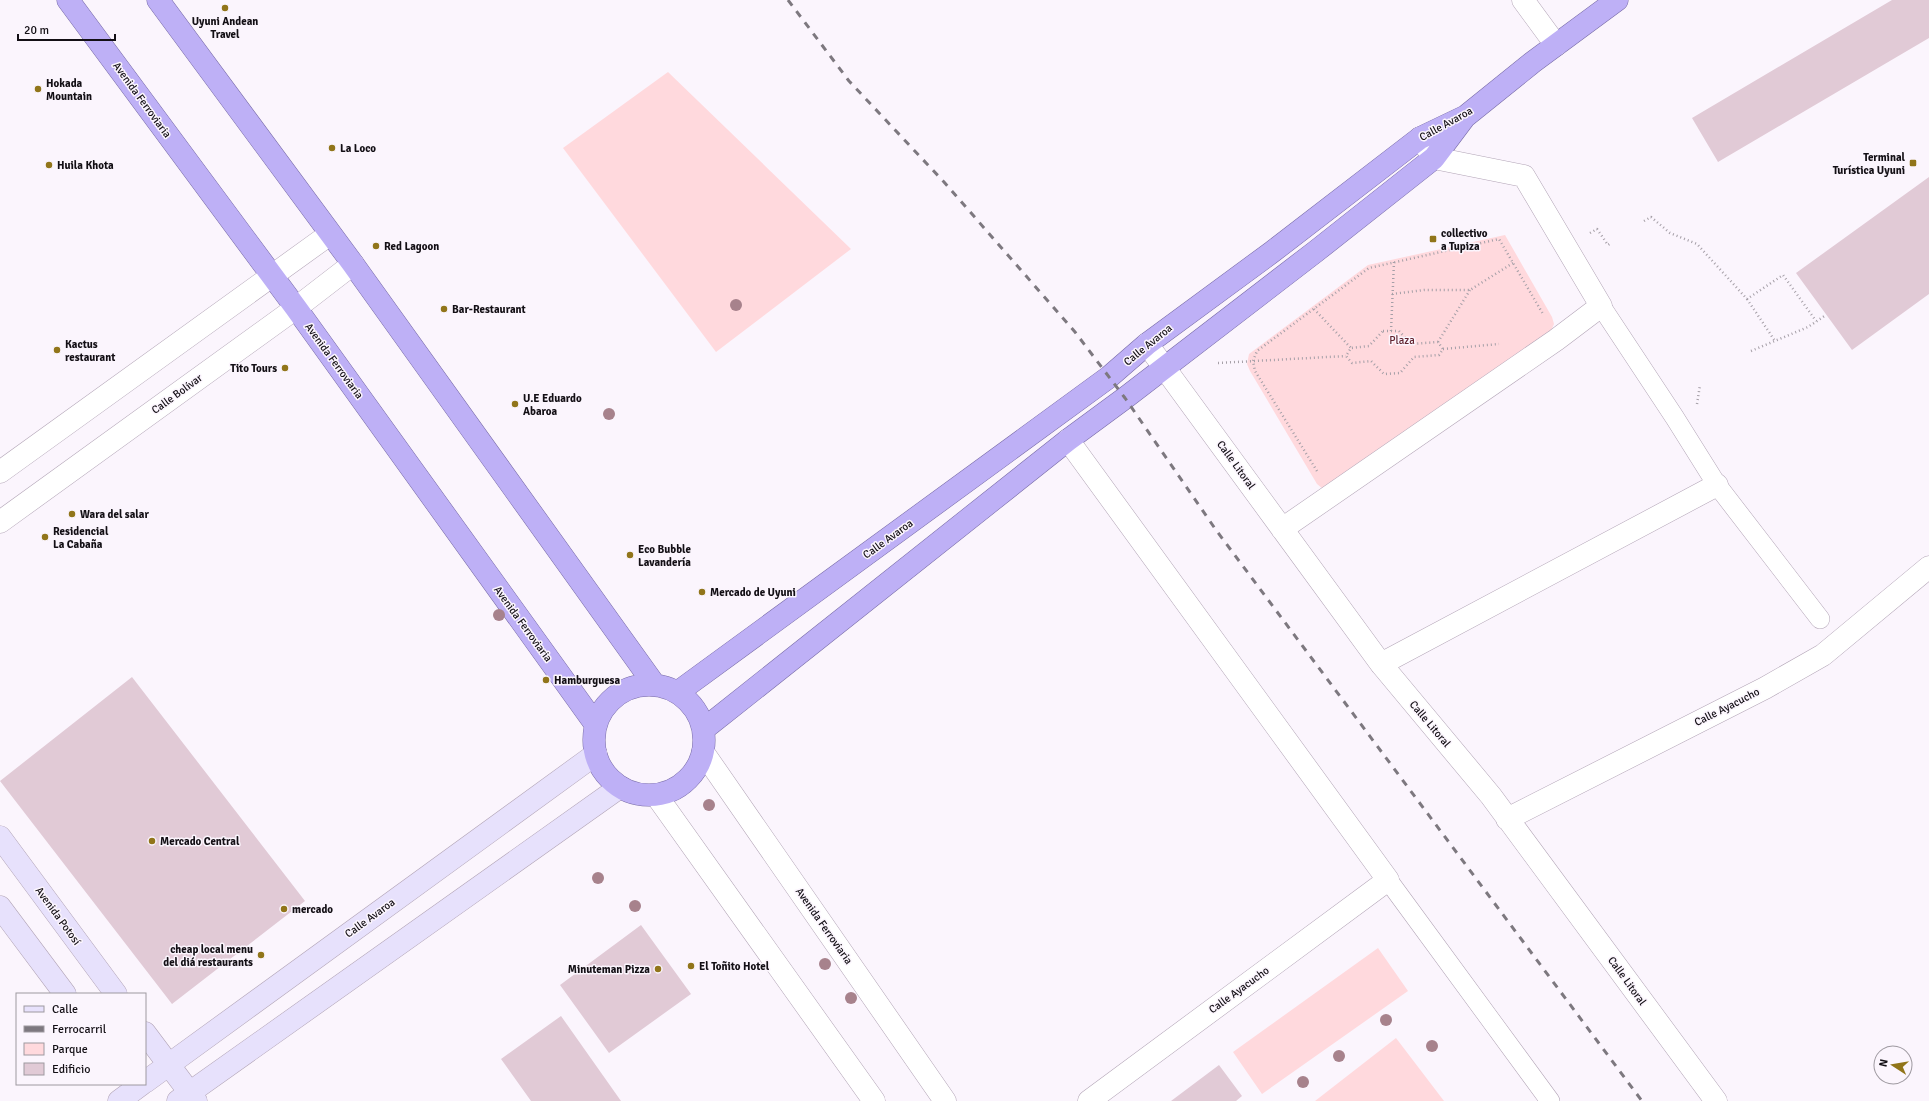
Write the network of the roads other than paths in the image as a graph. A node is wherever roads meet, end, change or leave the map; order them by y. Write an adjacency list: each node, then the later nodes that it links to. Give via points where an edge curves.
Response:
1 (68, 0): 11 (highway, Avenida Ferroviaria)
2 (158, 0): 9 (highway)
3 (1523, 0): 5 (street)
4 (1617, 0): 5 (highway, Calle Avaroa)
5 (1556, 45): 6 (highway, Calle Avaroa)
6 (1466, 116): 7 (highway, Calle Avaroa); 8 (highway)
7 (1420, 138): 8 (street); 14 (highway, Calle Avaroa)
8 (1434, 158): 12 (street, via 1524,176); 15 (highway)
9 (330, 234): 10 (highway); 11 (street)
10 (353, 264): 13 (street, Calle Bolívar); 24 (highway)
11 (272, 277): 13 (highway, Avenida Ferroviaria); 17 (street)
12 (1601, 306): 18 (lane); 20 (street)
13 (296, 308): 19 (street, Calle Bolívar); 26 (highway, Avenida Ferroviaria)
14 (1147, 344): 15 (street, Calle Litoral); 25 (highway, Calle Avaroa, via 1097,386)
15 (1165, 367): 16 (highway); 20 (street, Calle Litoral)
16 (1068, 440): 27 (highway); 34 (street)
17 (0, 472)
18 (1717, 485): 22 (lane); 23 (street)
19 (0, 522)
20 (1282, 530): 23 (street, Calle Litoral)
21 (1929, 567): 32 (street, Calle Ayacucho, via 1823,655 1765,688)
22 (1820, 619)
23 (1381, 664): 32 (street, Calle Litoral)
24 (654, 684): 25 (highway); 26 (highway, via 624,690 602,711)
25 (678, 692): 27 (highway, via 690,702 699,715)
26 (596, 725): 29 (highway)
27 (704, 729): 28 (highway)
28 (703, 752): 31 (highway, via 697,767 686,781 672,790); 43 (street, Avenida Ferroviaria)
29 (596, 754): 30 (highway, via 601,767); 39 (main road, Calle Avaroa)
30 (620, 787): 31 (highway, via 638,794); 41 (main road)
31 (656, 795): 42 (street)
32 (1507, 818): 46 (street, Calle Litoral)
33 (0, 837): 37 (main road, Avenida Potosí)
34 (1388, 880): 44 (street, Calle Ayacucho); 45 (lane)
35 (0, 907): 36 (main road)
36 (64, 993)
37 (115, 993)
38 (146, 1034): 39 (main road)
39 (168, 1065): 40 (main road, Calle Avaroa); 41 (main road)
40 (146, 1082)
41 (188, 1098)
42 (874, 1101)
43 (945, 1101)
44 (1089, 1101)
45 (1550, 1101)
46 (1716, 1101)

